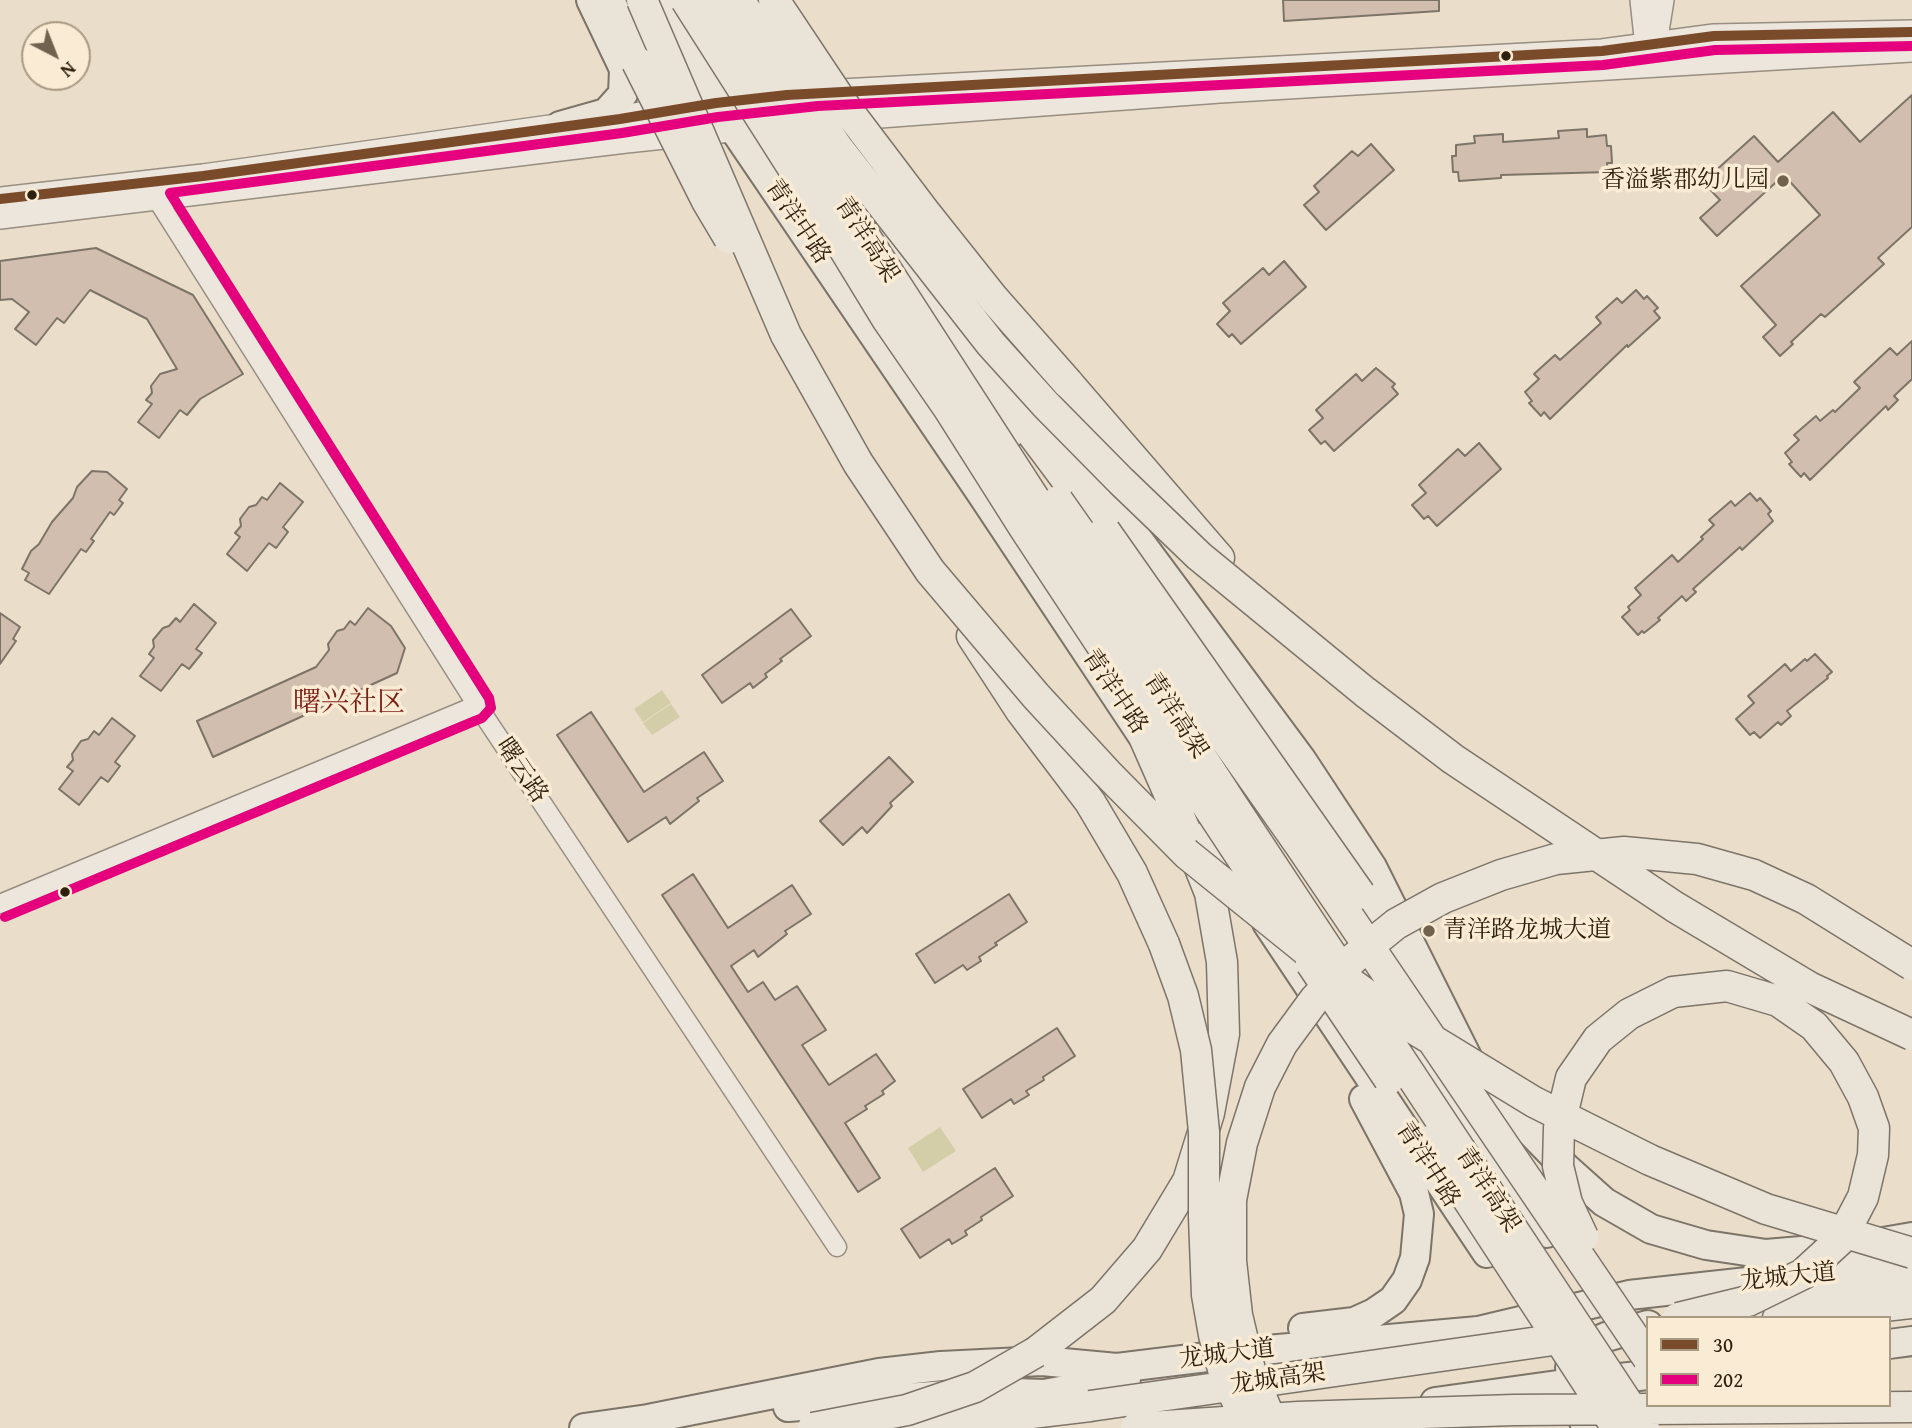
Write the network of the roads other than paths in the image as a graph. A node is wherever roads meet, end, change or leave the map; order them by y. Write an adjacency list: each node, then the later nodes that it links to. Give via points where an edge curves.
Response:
1 (591, 0): 24 (main road, via 624,69 623,94 606,113)
2 (609, 0): 32 (highway, bridge, via 707,201)
3 (631, 0): 21 (main road)
4 (642, 0): 32 (highway, bridge)
5 (659, 0): 21 (main road, 青洋中路)
6 (686, 0): 33 (highway, 青洋高架, bridge)
7 (712, 0): 28 (highway, 青洋高架, bridge)
8 (725, 0): 20 (main road, 青洋中路)
9 (739, 0): 36 (highway, bridge, via 837,147 991,344 1121,481)
10 (756, 0): 18 (main road)
11 (774, 0): 36 (highway, bridge, via 846,108 994,299)
12 (789, 0): 19 (main road)
13 (1642, 0): 17 (street)
14 (1662, 0): 17 (street)
15 (1912, 32): 17 (street, via 1714,36)
16 (1912, 50): 17 (street)
17 (1651, 51): 19 (street); 22 (street, via 1193,93)
18 (817, 92): 19 (street); 20 (street); 22 (main road)
19 (845, 92): 22 (main road)
20 (787, 95): 21 (street); 23 (main road, 青洋中路)
21 (716, 103): 24 (street); 25 (main road, 青洋中路)
22 (847, 118): 23 (street); 30 (main road)
23 (807, 122): 25 (street); 30 (main road, 青洋中路)
24 (560, 127): 26 (street)
25 (734, 130): 26 (street); 38 (main road, 青洋中路)
26 (151, 190): 27 (street); 29 (street); 37 (street, 曙云路)
27 (0, 199)
28 (842, 203): 45 (highway, bridge, via 948,343 1300,845); 84 (highway, 青洋高架, bridge)
29 (0, 217)
30 (894, 224): 31 (main road, 青洋中路); 35 (main road, via 975,316)
31 (942, 313): 43 (main road, 青洋中路, via 1047,508); 45 (highway, bridge, via 1105,531 1360,894)
32 (786, 335): 34 (highway, bridge, via 859,463)
33 (1025, 529): 75 (highway, bridge, via 1143,735 1210,893 1222,962 1224,1034 1209,1113 1188,1181 1172,1210 1147,1249 1103,1300 1036,1352 975,1387 907,1410); 83 (highway, 青洋高架, bridge)
34 (930, 571): 50 (highway, bridge, via 1036,696 1187,853 1317,959 1416,1030 1534,1102 1650,1160 1766,1209); 78 (highway, bridge, via 1021,711 1090,802 1132,873 1164,944 1196,1050 1204,1132 1207,1295 1214,1335 1240,1409)
35 (1191, 608): 41 (main road, via 1301,759 1372,867); 43 (main road, via 1226,719 1339,880)
36 (1276, 620): 42 (highway, bridge, via 1453,759 1675,907 1809,987)
37 (477, 705): 39 (street); 48 (street, 曙云路)
38 (1214, 843): 44 (main road, via 1288,989); 46 (main road, 青洋中路)
39 (0, 904)
40 (1912, 965): 79 (highway, bridge, via 1806,899 1754,875 1697,859 1625,852 1556,859 1501,875 1443,898 1396,924 1330,982 1282,1044 1260,1087 1242,1143 1231,1200 1237,1315 1250,1370)
41 (1436, 992): 47 (main road, via 1529,1130 1604,1202 1651,1229 1706,1245 1766,1254); 49 (main road)
42 (1912, 1035)
43 (1426, 1066): 49 (main road, 青洋中路)
44 (1364, 1099): 46 (main road); 66 (main road, via 1414,1193 1419,1214 1415,1258 1393,1300 1354,1322)
45 (1481, 1115): 65 (highway, bridge)
46 (1469, 1229): 58 (main road, 青洋中路)
47 (1912, 1237)
48 (837, 1247)
49 (1561, 1250): 53 (main road, 青洋中路)
50 (1912, 1254)
51 (1912, 1264): 53 (main road, 龙城大道)
52 (1912, 1282): 56 (main road)
53 (1603, 1301): 58 (main road, 龙城大道); 59 (main road, 青洋中路)
54 (1912, 1303): 57 (highway)
55 (1686, 1316): 62 (highway, bridge, via 1748,1301 1802,1274 1841,1239 1863,1197 1873,1156 1874,1128 1863,1097 1844,1062 1814,1026 1778,1001 1727,986 1673,992 1629,1014 1598,1039 1571,1078 1559,1128 1558,1166 1567,1203 1591,1256)
56 (1707, 1316)
57 (1796, 1316)
58 (1531, 1318): 64 (main road, 龙城大道, via 1478,1331); 68 (main road, 青洋中路)
59 (1642, 1327): 63 (main road, 青洋中路); 68 (main road, via 1583,1347 1570,1367); 76 (highway, 龙城高架, bridge)
60 (1912, 1341): 61 (main road)
61 (1891, 1345)
62 (1646, 1347)
63 (1646, 1348)
64 (1256, 1351): 66 (main road, 龙城大道, via 1117,1368); 71 (main road, via 1044,1394 924,1395)
65 (1646, 1355)
66 (1042, 1361): 71 (main road, 龙城大道, via 879,1373)
67 (1646, 1375): 68 (main road)
68 (1572, 1382): 72 (main road, via 1450,1399); 81 (main road); 82 (main road, 青洋中路)
69 (1912, 1407): 70 (highway, 龙城高架, bridge)
70 (1743, 1413): 73 (highway, bridge); 77 (highway, 龙城高架, bridge, via 1514,1410 1312,1416)
71 (648, 1419): 74 (main road, 龙城大道)
72 (1341, 1422): 79 (main road); 80 (main road)
73 (1912, 1427)
74 (584, 1428)
75 (813, 1428)
76 (908, 1428)
77 (1136, 1428)
78 (1257, 1428)
79 (1274, 1428)
80 (1432, 1428)
81 (1586, 1428)
82 (1602, 1428)
83 (1617, 1428)
84 (1644, 1428)

